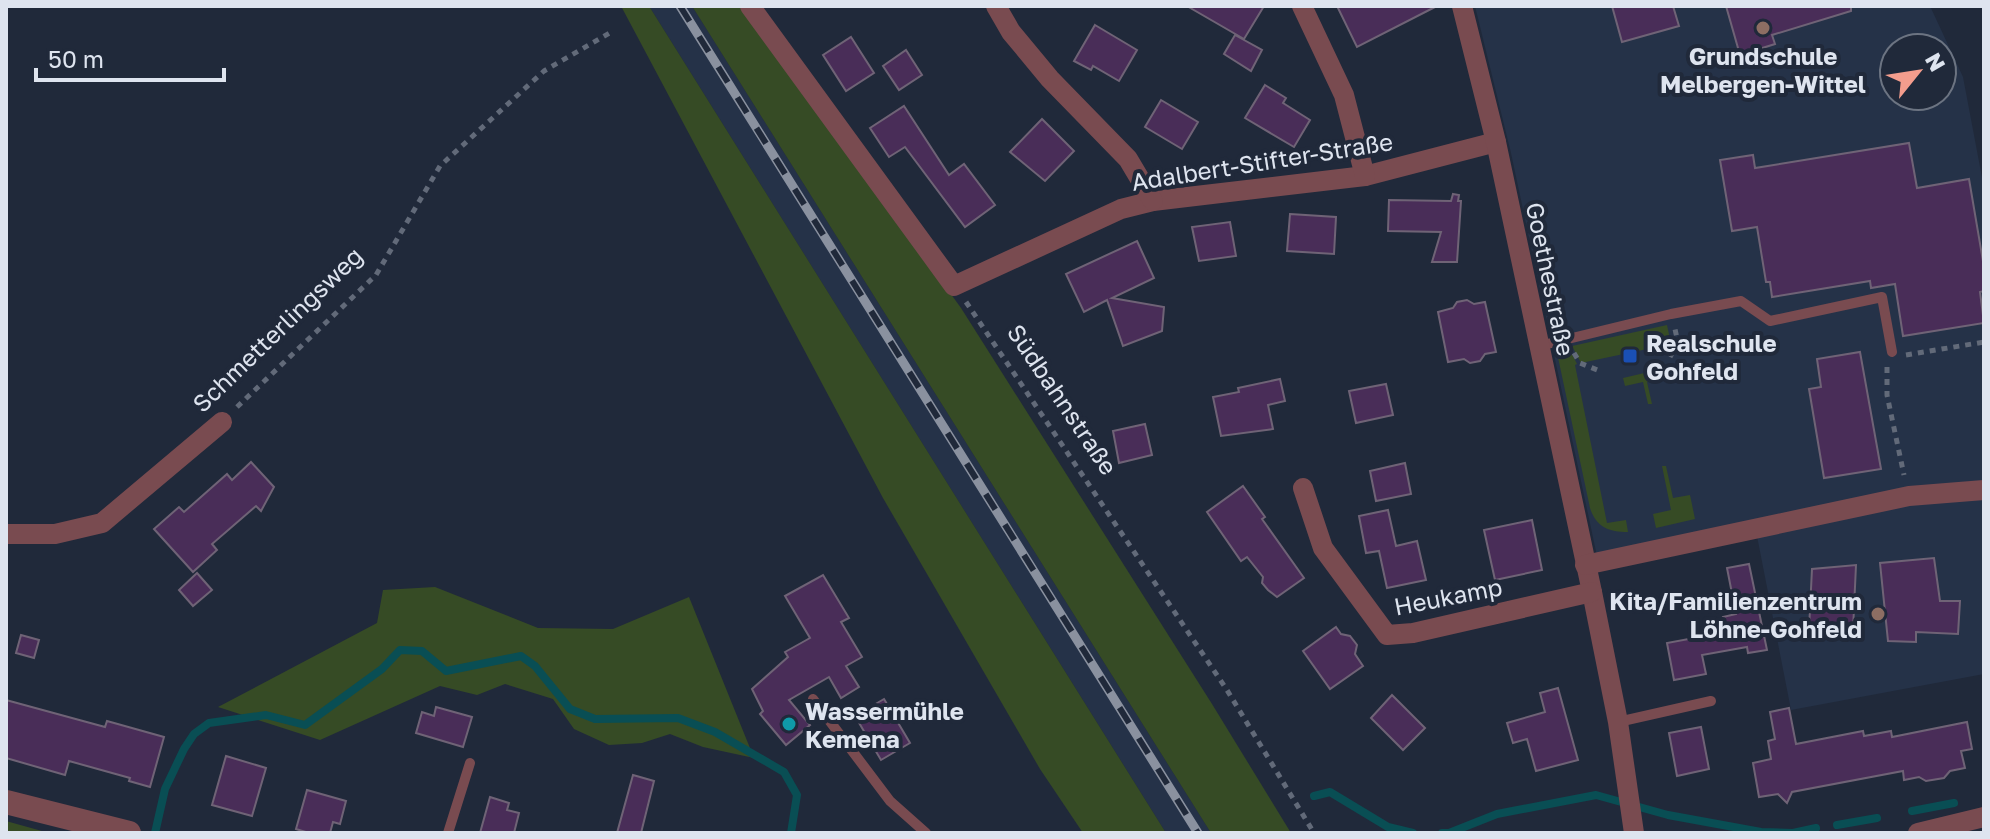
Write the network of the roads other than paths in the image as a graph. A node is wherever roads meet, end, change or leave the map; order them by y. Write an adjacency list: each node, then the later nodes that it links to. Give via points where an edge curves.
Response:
1 (750, 6): 7 (street, Adalbert-Stifter-Straße, via 954,286 1121,209)
2 (996, 6): 7 (street, via 1050,79 1128,159)
3 (1302, 6): 6 (street, via 1344,95)
4 (1462, 6): 5 (street, Goethestraße)
5 (1496, 142): 6 (street, Adalbert-Stifter-Straße); 8 (street, Goethestraße)
6 (1365, 176): 7 (street, Adalbert-Stifter-Straße)
7 (1153, 201)
8 (1539, 346): 9 (lane, via 1741,301 1770,321 1882,297); 14 (street, Goethestraße)
9 (1892, 352)
10 (222, 422): 13 (street, Schmetterlingsweg, via 102,523 55,534)
11 (1303, 488): 15 (street, Heukamp, via 1323,548 1387,635)
12 (1984, 490): 14 (street, via 1909,496)
13 (6, 534)
14 (1585, 565): 15 (street, Goethestraße)
15 (1592, 592): 18 (street, Goethestraße)
16 (813, 699): 25 (lane, via 890,801)
17 (1711, 701): 18 (lane)
18 (1618, 722): 22 (street, Goethestraße)
19 (470, 763): 24 (lane)
20 (6, 802): 23 (street)
21 (1984, 817): 26 (street)
22 (1633, 826)
23 (129, 833)
24 (448, 833)
25 (926, 833)
26 (1918, 833)

